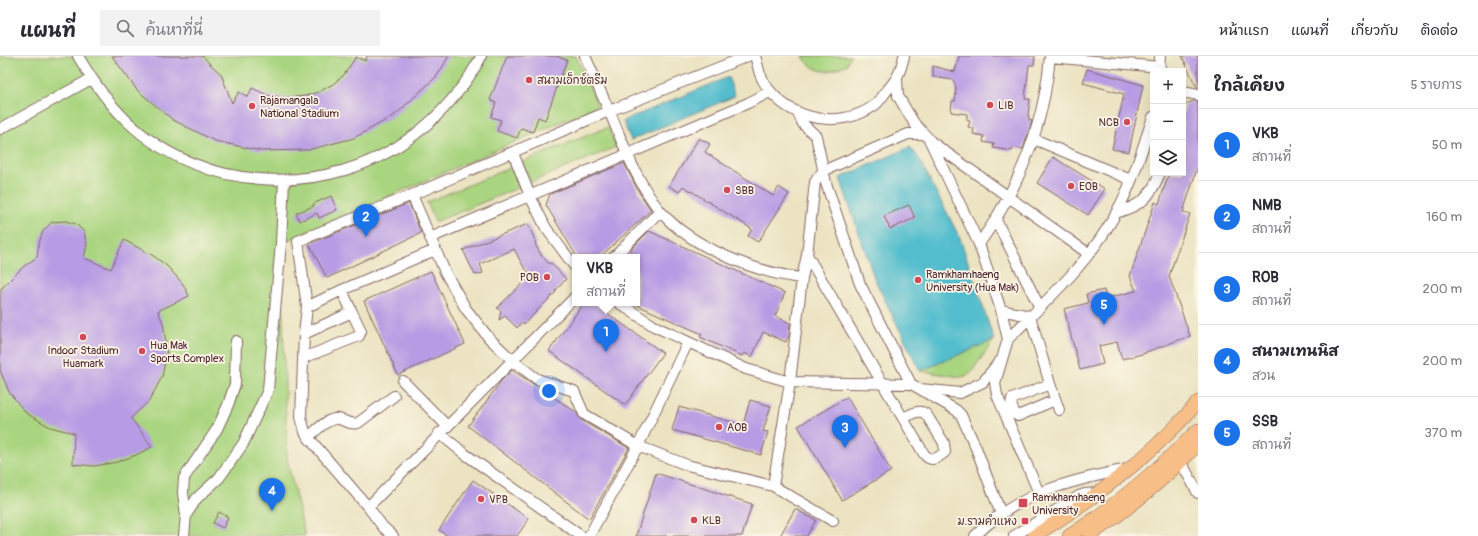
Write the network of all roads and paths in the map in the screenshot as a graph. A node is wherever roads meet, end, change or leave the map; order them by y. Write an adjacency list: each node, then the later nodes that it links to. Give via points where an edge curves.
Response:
1 (78, 56): 11 (street)
2 (481, 56): 26 (street, via 458,94 431,123 398,147 356,167 324,176)
3 (585, 56): 16 (street)
4 (748, 56): 16 (street)
5 (755, 56): 13 (street, via 760,74)
6 (904, 56): 12 (street)
7 (1160, 56): 10 (street)
8 (1050, 57): 9 (street); 21 (street, via 1043,104)
9 (1151, 68)
10 (1160, 68)
11 (91, 79): 19 (street); 26 (street, via 108,102 128,122 150,140 174,154 200,166 228,174)
12 (897, 79): 17 (street, via 876,104 857,115 836,119 815,118); 20 (street, via 898,96 914,123)
13 (770, 92): 17 (street); 23 (street)
14 (1186, 93): 15 (street)
15 (1198, 95)
16 (609, 111): 22 (street); 23 (street)
17 (798, 113): 24 (street, via 803,124 816,136)
18 (1150, 126): 27 (street)
19 (0, 129)
20 (926, 137): 24 (street, via 908,134); 30 (street); 35 (street)
21 (1034, 139): 27 (street); 30 (street, via 1020,175)
22 (513, 153): 28 (street); 29 (street)
23 (627, 154): 29 (street); 31 (street)
24 (822, 171): 39 (street, via 815,182); 60 (street, via 860,284)
25 (1159, 176): 32 (street, via 1145,200 1133,208)
26 (284, 180): 83 (street, via 268,390 243,444 219,478 197,498)
27 (1131, 180): 32 (street)
28 (412, 195): 34 (street); 45 (street, via 298,240)
29 (530, 196): 34 (street); 40 (street, via 546,228)
30 (1008, 196): 33 (street); 38 (street)
31 (660, 211): 37 (street); 41 (street, via 684,233 721,254 763,271)
32 (1116, 213): 38 (street)
33 (996, 220): 35 (street); 46 (street)
34 (430, 238): 36 (street)
35 (979, 244): 47 (street)
36 (436, 250): 42 (street); 56 (street, via 466,309 489,338)
37 (617, 254)
38 (1089, 254): 46 (street)
39 (807, 255): 41 (street); 59 (street)
40 (572, 262)
41 (802, 278): 58 (street)
42 (342, 290): 45 (street); 48 (street)
43 (572, 300): 56 (street)
44 (624, 306): 53 (street, via 654,326)
45 (307, 307): 50 (street)
46 (1040, 308): 49 (street)
47 (1001, 310): 49 (street); 51 (street)
48 (352, 312): 50 (street); 54 (street, via 361,329 360,335)
49 (1030, 316): 51 (street); 61 (street)
50 (304, 334): 54 (street)
51 (1008, 339): 55 (street)
52 (236, 341): 83 (street, via 235,384 228,405 217,429 184,478)
53 (688, 342): 58 (street, via 746,369); 74 (street)
54 (303, 358): 72 (street, via 301,417 304,432)
55 (1001, 358): 62 (street, via 983,382 960,393); 79 (street, via 995,383 997,395)
56 (513, 361): 69 (street); 74 (street, via 537,379 574,391 584,414)
57 (403, 381): 69 (street)
58 (790, 382): 59 (street); 77 (street)
59 (882, 383): 60 (street); 68 (street)
60 (910, 384): 62 (street)
61 (1050, 384): 64 (street); 64 (street, via 1012,399 1011,402 1018,416)
62 (920, 389): 82 (street, via 956,410 961,416)
63 (394, 396): 72 (street, via 358,423 332,420)
64 (1055, 400): 66 (street)
65 (1198, 402): 76 (main road, via 1160,442)
66 (1059, 410)
67 (1198, 414): 92 (main road, via 1123,484)
68 (903, 418): 68 (street, via 916,412 926,414 944,443 945,452 936,458 926,457)
69 (447, 426): 71 (street)
70 (1198, 430): 93 (main road, via 1131,492)
71 (439, 433): 81 (street); 87 (street)
72 (308, 437): 81 (street)
73 (1198, 444): 75 (main road)
74 (638, 446): 77 (street, via 687,465); 88 (street)
75 (1181, 462): 80 (street); 94 (main road, via 1129,507)
76 (1129, 469): 78 (main road); 79 (street, via 1072,481)
77 (773, 486): 84 (street)
78 (1099, 492): 90 (street, via 1079,496); 91 (main road)
79 (1038, 493): 82 (street)
80 (1198, 493)
81 (368, 506): 86 (street)
82 (1001, 514): 89 (street)
83 (186, 515): 85 (street)
84 (833, 521)
85 (184, 536)
86 (393, 536)
87 (581, 536)
88 (590, 536)
89 (975, 536)
90 (1014, 536)
91 (1034, 536)
92 (1049, 536)
93 (1069, 536)
94 (1089, 536)

